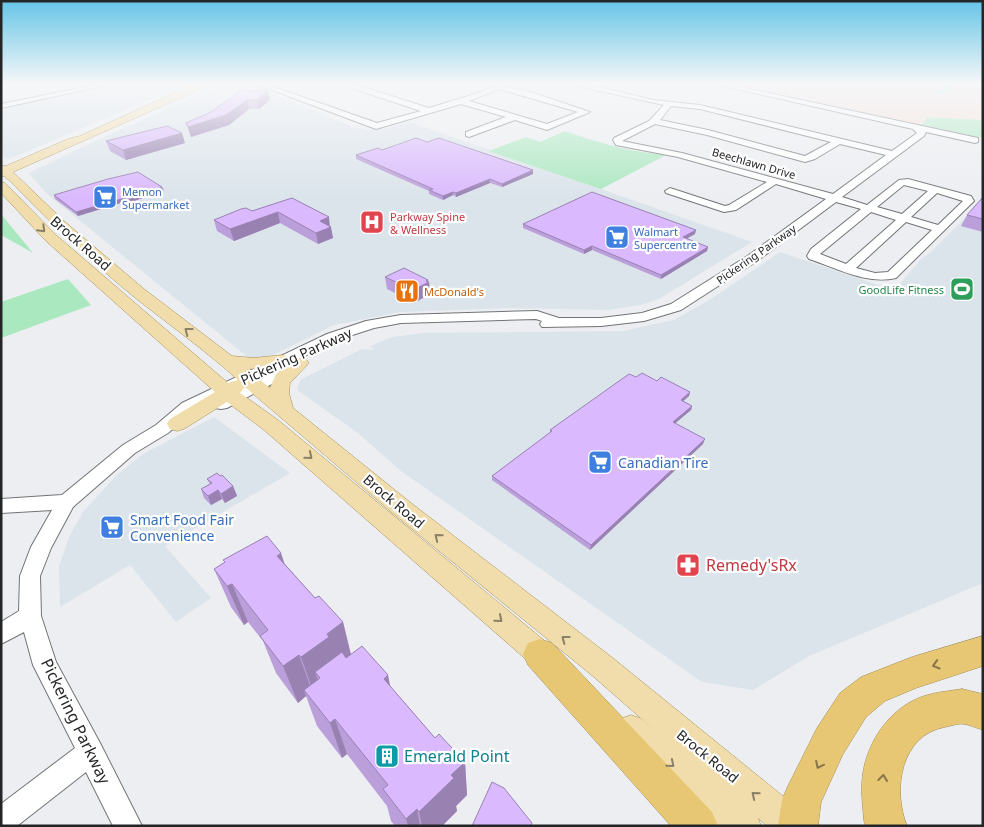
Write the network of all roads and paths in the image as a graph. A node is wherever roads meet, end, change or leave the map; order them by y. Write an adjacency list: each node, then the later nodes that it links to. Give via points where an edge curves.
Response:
1 (117, 123): 13 (main road)
2 (367, 123): 3 (street, via 376,126)
3 (388, 123)
4 (500, 123): 12 (street)
5 (531, 123): 6 (street, via 550,127)
6 (561, 123)
7 (654, 123): 18 (street, Beechlawn Drive, via 617,140 640,149 677,155)
8 (658, 123): 15 (street, via 804,159)
9 (763, 123): 15 (street)
10 (896, 123): 11 (street)
11 (916, 127): 14 (street); 16 (street, Pickering Parkway, via 921,134)
12 (469, 134)
13 (84, 138): 17 (main road); 17 (main road, via 66,150)
14 (975, 140)
15 (838, 141): 16 (street)
16 (893, 154): 22 (street, Pickering Parkway)
17 (4, 171): 27 (main road, Brock Road)
18 (773, 182): 20 (street, via 732,208 724,209); 22 (street, Beechlawn Drive)
19 (936, 189): 23 (street, via 902,182); 24 (street); 25 (street, via 969,200)
20 (670, 190)
21 (3, 191): 28 (main road, Brock Road, one-way to 28)
22 (833, 198): 23 (street); 30 (street, Pickering Parkway, via 753,258 676,307 644,317 538,325 473,321 378,331)
23 (869, 209): 24 (street); 26 (street, via 813,256)
24 (903, 219): 25 (street); 26 (street)
25 (940, 229): 26 (street, via 892,275 871,276)
26 (849, 268)
27 (138, 292): 28 (main road); 29 (main road, Brock Road, one-way to 27)
28 (120, 299): 31 (main road, Brock Road)
29 (226, 360): 30 (main road, via 245,364); 32 (main road, Brock Road)
30 (291, 362): 32 (street, Pickering Parkway); 34 (main road, via 277,390)
31 (208, 375): 32 (main road, Brock Road); 33 (main road)
32 (237, 389): 33 (street, Pickering Parkway); 34 (main road, Brock Road); 35 (main road); 41 (main road, Brock Road, one-way to 41, via 271,425)
33 (188, 407): 35 (street, Pickering Parkway)
34 (284, 409): 48 (main road, Brock Road, one-way to 34)
35 (169, 427): 36 (street, Pickering Parkway, via 129,449)
36 (66, 502): 37 (street); 38 (street, Pickering Parkway, via 41,547 30,576)
37 (1, 506)
38 (30, 616): 39 (street); 43 (street, Pickering Parkway, via 45,665)
39 (1, 634)
40 (983, 651): 49 (highway, one-way to 49, via 873,689 853,705 830,741 802,800)
41 (540, 654): 46 (highway); 47 (main road, Brock Road, one-way to 47)
42 (983, 712): 50 (highway, one-way to 42, via 881,782 886,756 900,732 925,713 962,706)
43 (91, 752): 44 (street); 45 (street, Pickering Parkway)
44 (1, 821)
45 (128, 826)
46 (698, 826)
47 (744, 826)
48 (793, 826)
49 (798, 826)
50 (887, 826)

